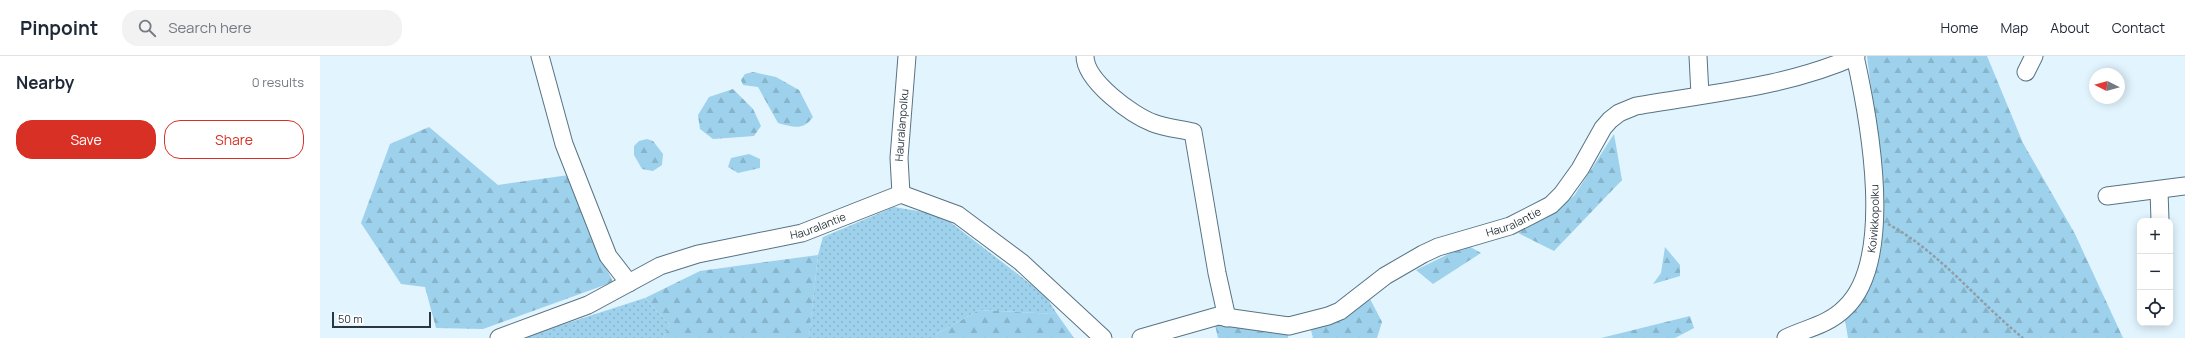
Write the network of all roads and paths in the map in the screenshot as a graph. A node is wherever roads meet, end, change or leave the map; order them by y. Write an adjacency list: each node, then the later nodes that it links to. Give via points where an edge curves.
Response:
1 (540, 56): 15 (street, via 564,144 608,256)
2 (1085, 56): 16 (street, via 1095,79 1122,106 1154,123 1193,132)
3 (1698, 56): 8 (street)
4 (1855, 56): 8 (street, Hauralantie, via 1823,69 1764,86); 13 (street, Koivikkopolku, via 1875,187)
5 (2034, 56): 7 (street)
6 (906, 57): 11 (street, Hauralanpolku, via 899,158)
7 (2026, 72)
8 (1700, 95): 16 (street, Hauralantie, via 1636,106 1618,113 1602,128 1580,169 1551,205 1510,226 1438,247 1423,254 1385,276 1340,311 1303,324 1289,326)
9 (2185, 186): 10 (street)
10 (2159, 190): 12 (street); 14 (street)
11 (901, 194): 15 (street, Hauralantie, via 802,233 698,254 660,266); 18 (street, via 958,215 1021,262)
12 (2107, 196)
13 (1874, 216): 20 (street, Koivikkopolku, via 1866,276 1857,294 1828,322); 21 (path, via 1900,230 1951,269)
14 (2160, 218)
15 (628, 283): 17 (street, Hauralantie, via 588,305)
16 (1227, 318): 19 (street, Hauralantie, via 1218,316)
17 (499, 338)
18 (1103, 338)
19 (1141, 338)
20 (1786, 338)
21 (2023, 338)

